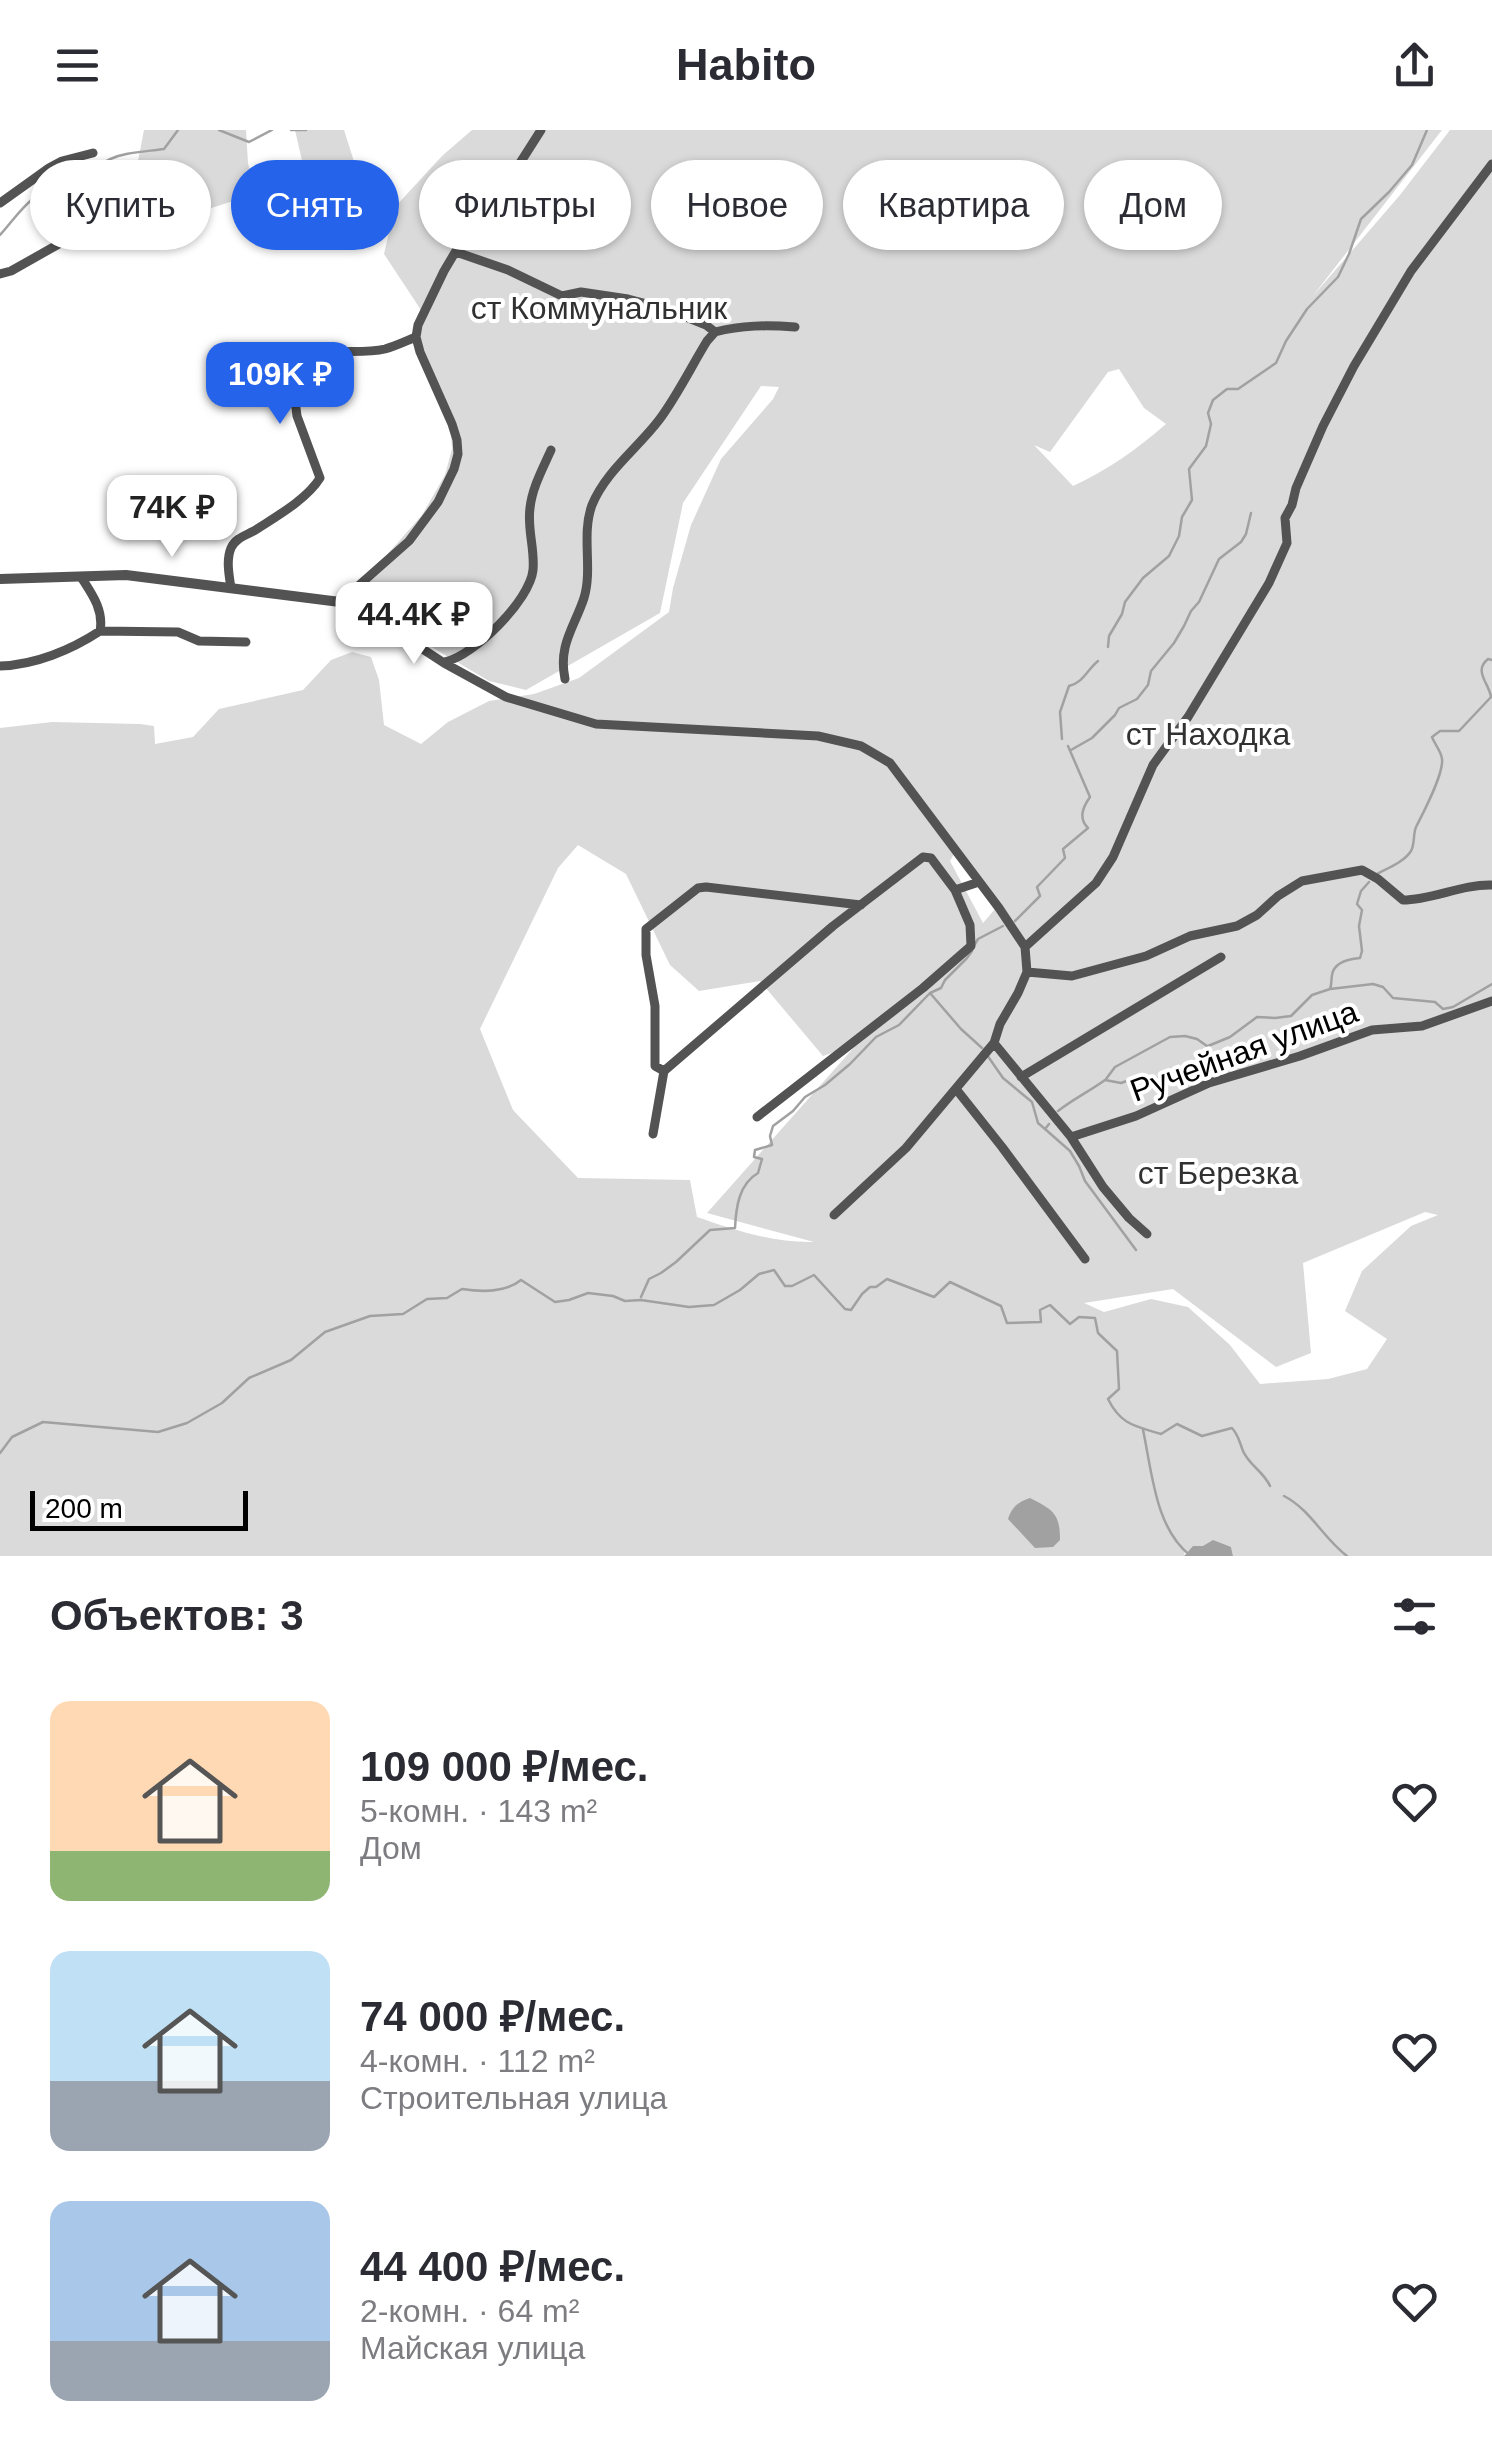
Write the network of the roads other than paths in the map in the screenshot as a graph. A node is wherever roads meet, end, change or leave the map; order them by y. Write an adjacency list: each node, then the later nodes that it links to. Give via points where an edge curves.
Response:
1 (541, 130): 6 (street)
2 (93, 153): 4 (street, via 49,168)
3 (1492, 164): 25 (street, via 1411,271 1354,366 1284,518 1286,543 1269,583 1153,765 1113,857 1096,884)
4 (0, 204)
5 (51, 250): 7 (street)
6 (456, 252): 9 (street, via 562,296 628,298); 10 (street)
7 (0, 274)
8 (795, 327): 9 (street)
9 (715, 332): 20 (street, via 663,415 592,506 584,598 564,648)
10 (416, 337): 14 (street, via 384,349 307,356 296,366 297,416 320,478 236,541 229,550); 15 (street, via 457,440 454,469 409,541)
11 (551, 450): 18 (street, via 530,508 531,584 484,639)
12 (82, 577): 13 (street); 14 (street, via 126,575); 16 (street, via 102,618)
13 (0, 579)
14 (231, 588): 15 (street)
15 (340, 602): 18 (street)
16 (100, 631): 17 (street); 19 (street, via 78,646)
17 (246, 642)
18 (444, 662): 21 (street, via 506,697 596,724 818,736 861,746 890,763)
19 (0, 666)
20 (565, 679)
21 (979, 882): 23 (street); 25 (street)
22 (1492, 885): 27 (street, via 1403,900 1362,870 1302,881 1237,926 1072,976)
23 (955, 890): 24 (street, via 931,858 922,857); 33 (street, via 970,924 971,946)
24 (861, 905): 30 (street); 30 (street, via 706,886 646,929 655,1066)
25 (1025, 947): 27 (street)
26 (1220, 957): 31 (street)
27 (1026, 972): 29 (street)
28 (1492, 1000): 35 (street, Ручейная улица, via 1422,1026 1372,1030 1209,1083)
29 (992, 1046): 31 (street); 32 (street)
30 (664, 1071): 34 (street)
31 (1021, 1077): 35 (street)
32 (956, 1089): 36 (street, via 906,1148); 38 (street)
33 (757, 1117)
34 (653, 1134)
35 (1072, 1137): 37 (street, via 1103,1187)
36 (834, 1215)
37 (1147, 1234)
38 (1084, 1260)

